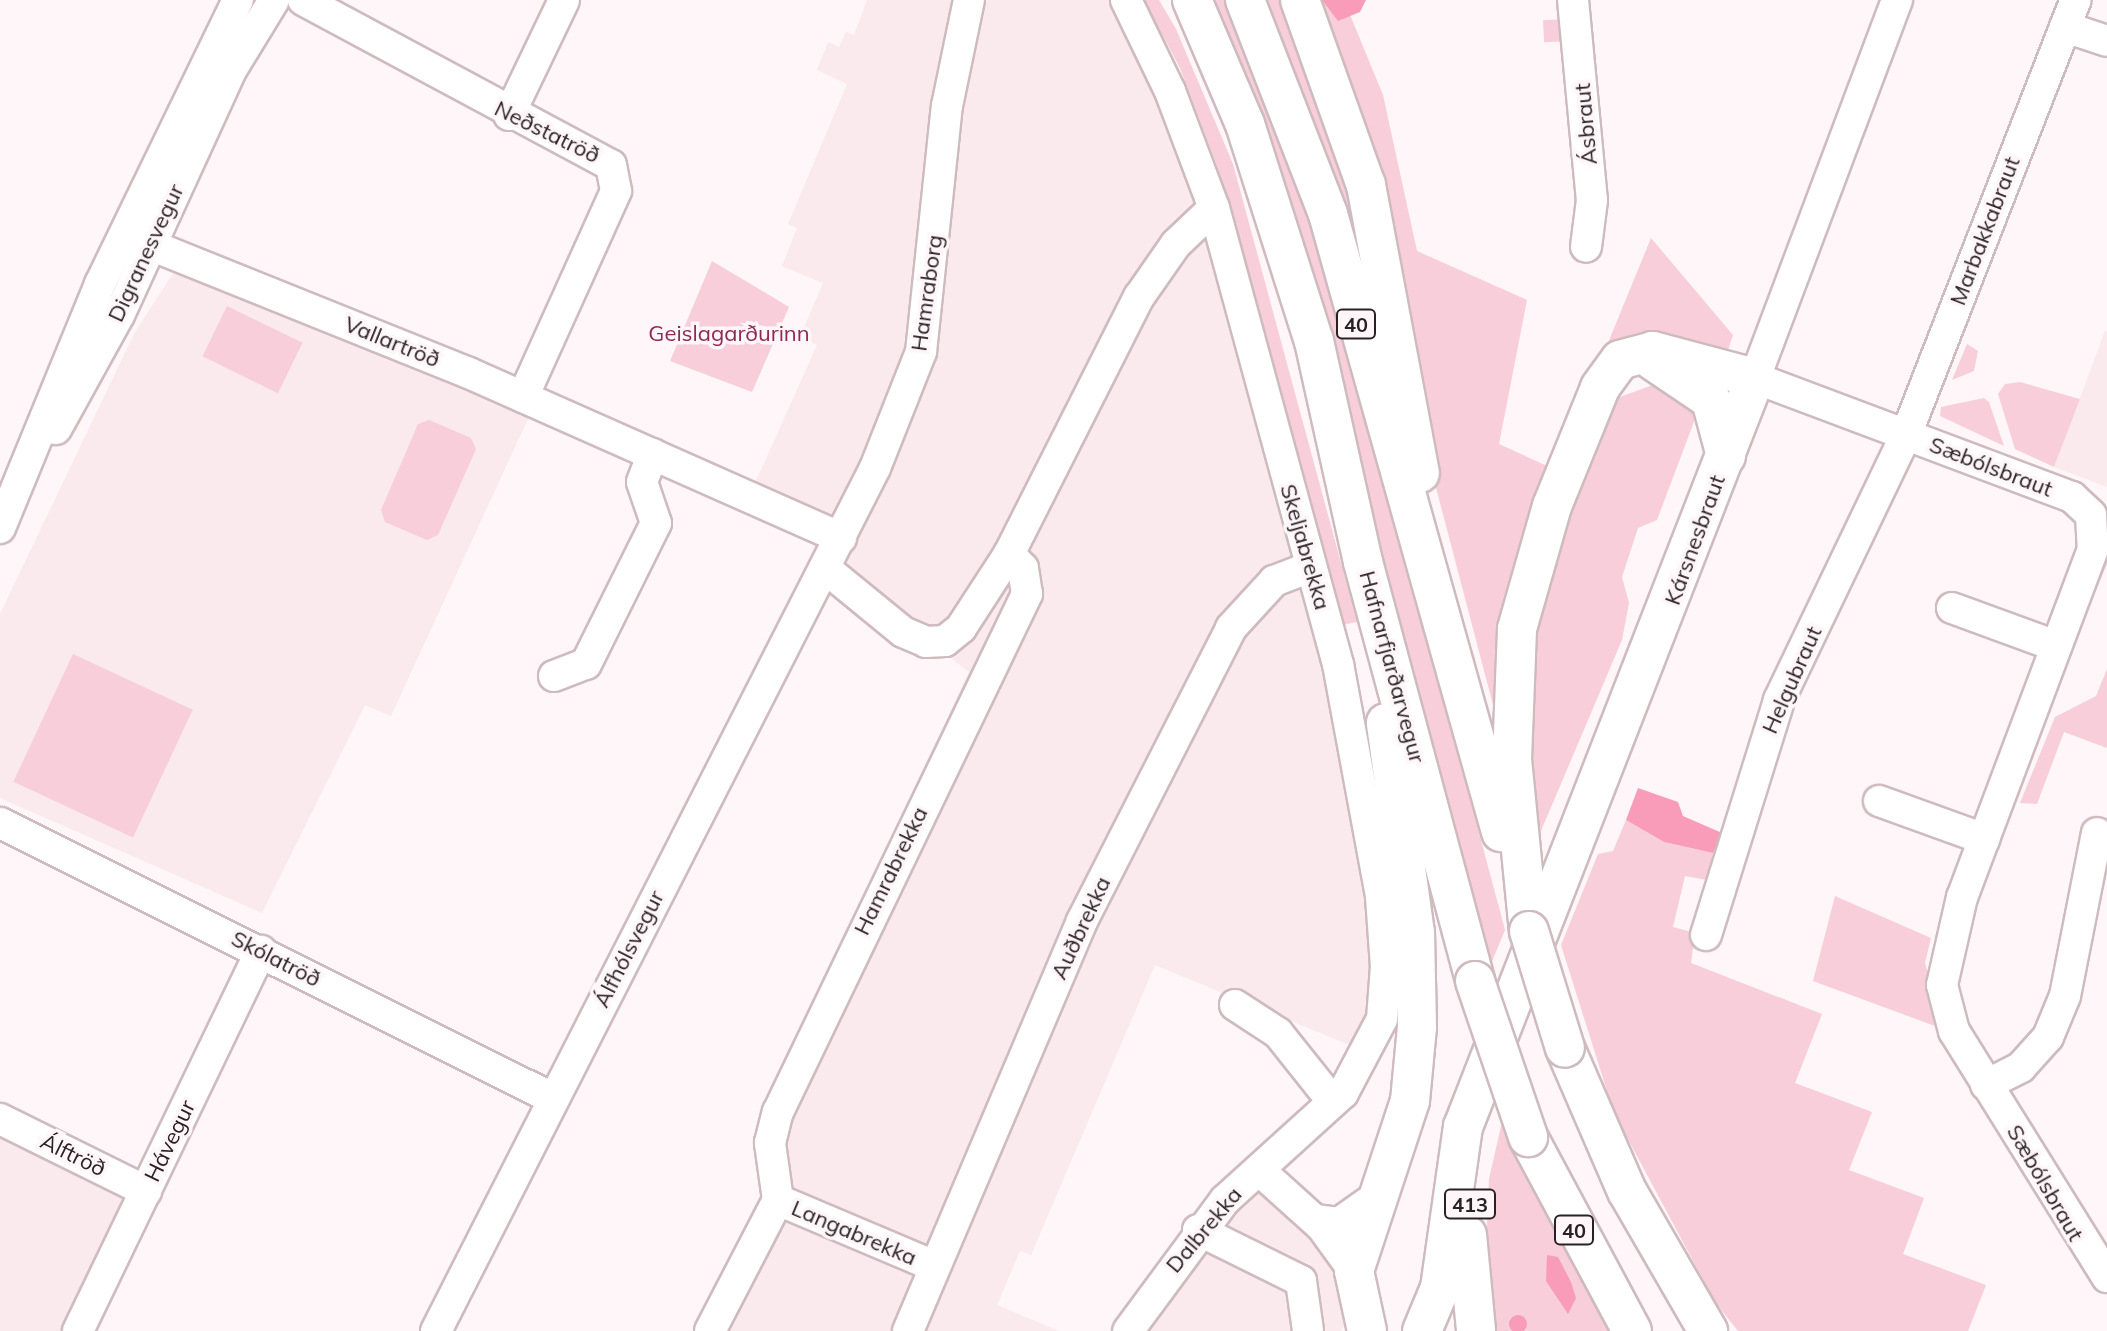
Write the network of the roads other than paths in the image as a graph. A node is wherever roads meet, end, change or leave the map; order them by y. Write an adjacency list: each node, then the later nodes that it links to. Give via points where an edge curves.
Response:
1 (238, 0): 17 (street, Digranesvegur)
2 (274, 0): 17 (street, Digranesvegur)
3 (303, 0): 15 (street, Neðstatröð)
4 (564, 0): 15 (street)
5 (969, 0): 27 (street, Hamraborg, via 947,106 921,352)
6 (1126, 0): 16 (street, Skeljabrekka, via 1170,91)
7 (1170, 0): 19 (main road)
8 (1192, 0): 19 (main road, Hafnarfjarðarvegur / 40, via 1245,124)
9 (1245, 0): 34 (main road, 40, via 1328,214)
10 (1300, 0): 34 (main road, via 1366,185)
11 (1573, 0): 18 (street, Ásbraut, via 1592,200)
12 (1897, 0): 21 (street, Kársnesbraut)
13 (2070, 13): 14 (street, Marbakkabraut); 23 (street, Marbakkabraut)
14 (2107, 41)
15 (509, 115): 22 (street, Neðstatröð, via 607,160 617,183)
16 (1214, 208): 28 (street, via 1176,244 1139,297); 30 (street, Skeljabrekka)
17 (140, 241): 22 (street, Vallartröð); 26 (street, Digranesvegur)
18 (1586, 247)
19 (1293, 269): 29 (main road, Hafnarfjarðarvegur / 40)
20 (1630, 356): 21 (main road, via 1673,352); 25 (main road, via 1675,370 1711,400); 40 (main road, via 1600,388 1552,506 1517,629 1512,759)
21 (1755, 378): 23 (street, Sæbólsbraut); 25 (main road, Kársnesbraut)
22 (523, 397): 24 (street, Vallartröð)
23 (1906, 435): 33 (street, Sæbólsbraut, via 2086,508 2096,541); 41 (street, Helgubraut, via 1779,700)
24 (653, 454): 27 (street, Vallartröð); 35 (street, via 642,482 656,523 586,664)
25 (1726, 456): 44 (main road, Kársnesbraut / 413)
26 (6, 515)
27 (841, 538): 31 (street, Hamraborg)
28 (1009, 554): 31 (street, via 945,641 903,632); 52 (street, Hamrabrekka, via 1023,568 1027,594 778,1112 770,1143)
29 (1363, 562): 51 (main road, via 1415,933 1417,1011 1410,1101); 58 (main road, Hafnarfjarðarvegur / 40, bridge, via 1475,981 1528,1137)
30 (1310, 567): 47 (street, Skeljabrekka, via 1366,803 1386,966 1382,1019 1366,1057); 55 (street, Auðbrekka, via 1265,587 1231,628 1082,921)
31 (826, 569): 46 (street, Álfhólsvegur)
32 (1952, 608): 33 (street)
33 (2056, 646): 39 (street, Sæbólsbraut)
34 (1450, 653): 40 (main road, 40)
35 (554, 676)
36 (1879, 801): 39 (street)
37 (0, 823): 42 (street, Skólatröð)
38 (2097, 833): 45 (street, via 2065,996 2048,1037 2021,1067)
39 (1984, 839): 45 (street, Sæbólsbraut, via 1949,938 1942,985 1954,1031)
40 (1522, 888): 68 (main road, bridge, via 1529,931 1565,1048 1627,1191)
41 (1706, 935)
42 (261, 951): 46 (street, Skólatröð); 50 (street, Hávegur)
43 (1235, 1005): 47 (street, via 1278,1033)
44 (1488, 1077): 66 (main road, 413, via 1463,1127 1445,1219 1440,1288); 67 (main road, 413, via 1467,1229)
45 (1986, 1085): 57 (street, Sæbólsbraut)
46 (552, 1098): 60 (street, Álfhólsvegur)
47 (1333, 1102): 49 (street, Skeljabrekka)
48 (0, 1119): 50 (street, Álftröð)
49 (1259, 1170): 53 (street, Dalbrekka); 54 (street, Dalbrekka)
50 (146, 1191): 59 (street, Hávegur)
51 (1373, 1199): 53 (street, via 1339,1223); 56 (main road)
52 (778, 1200): 55 (street, Langabrekka); 61 (street, Langabrekka)
53 (1315, 1220): 56 (street, Dalbrekka)
54 (1198, 1230): 63 (street, Dalbrekka); 64 (street, via 1301,1281)
55 (934, 1266): 62 (street, Auðbrekka)
56 (1354, 1271): 65 (main road)
57 (2107, 1277)
58 (1629, 1326)
59 (78, 1331)
60 (436, 1331)
61 (710, 1331)
62 (908, 1331)
63 (1128, 1331)
64 (1308, 1331)
65 (1367, 1331)
66 (1422, 1331)
67 (1476, 1331)
68 (1708, 1331)

